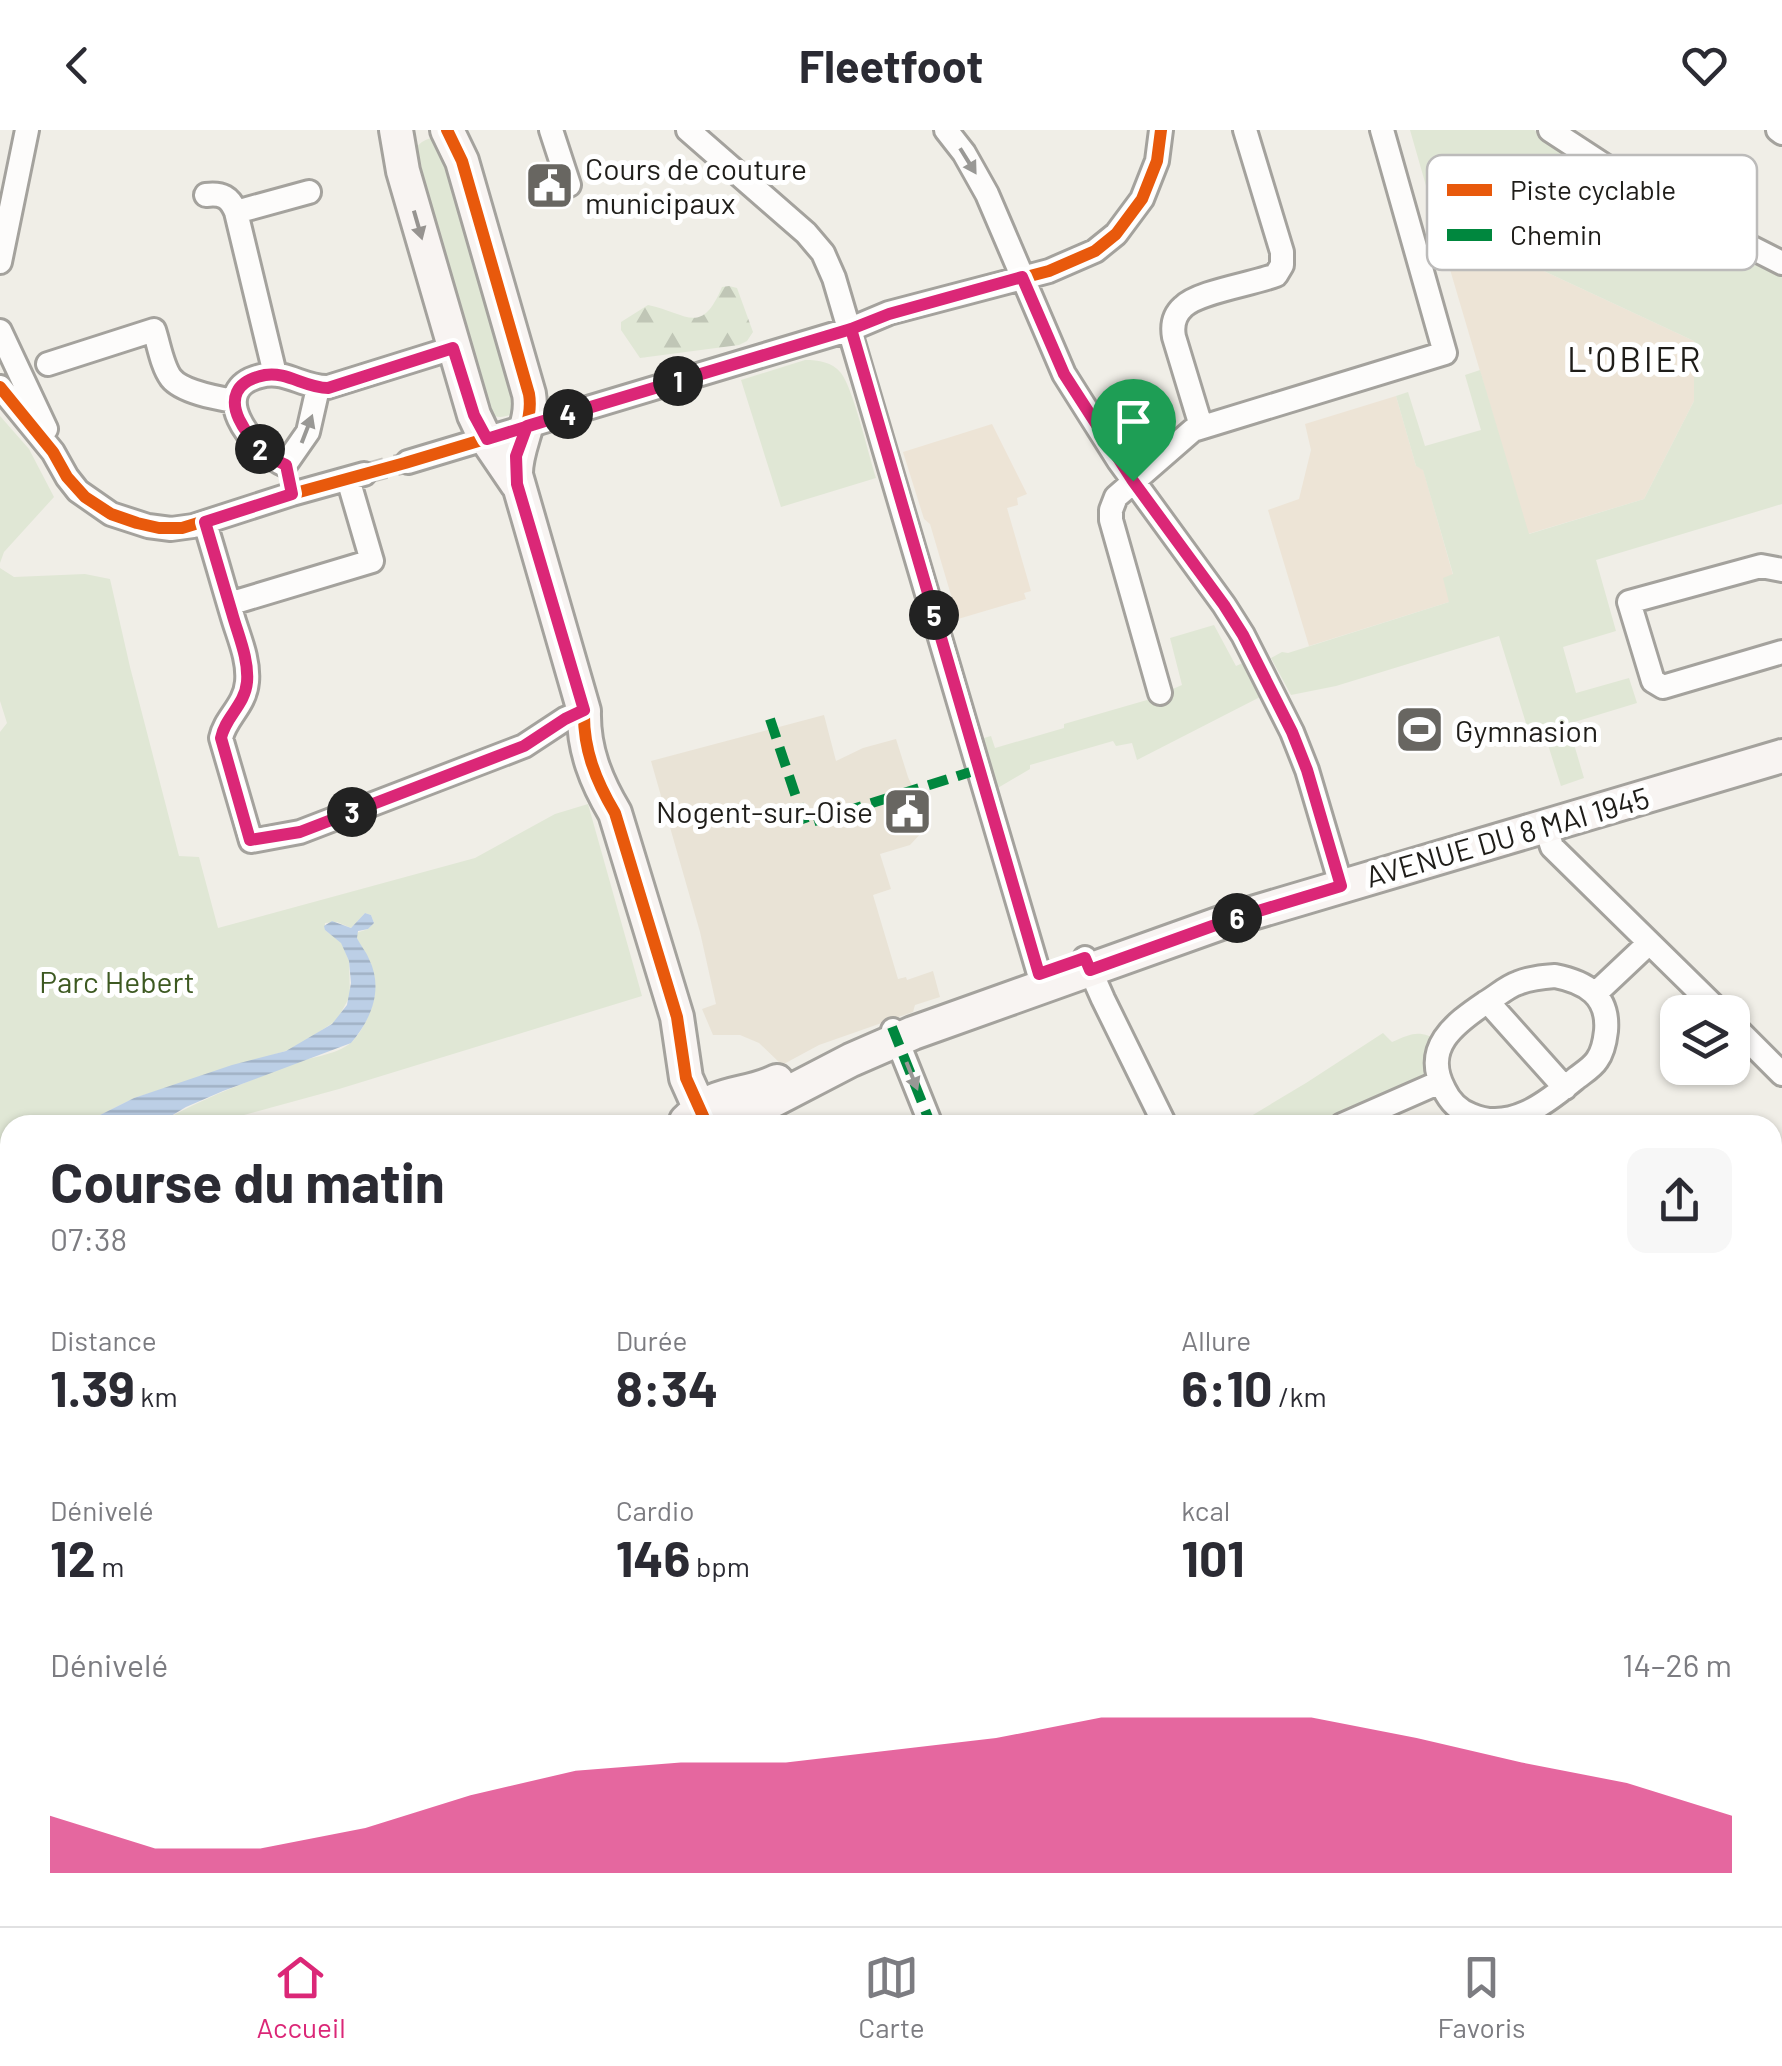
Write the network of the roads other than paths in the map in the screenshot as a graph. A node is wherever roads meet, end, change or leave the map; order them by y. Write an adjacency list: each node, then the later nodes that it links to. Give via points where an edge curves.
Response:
1 (27, 130): 18 (street)
2 (396, 130): 12 (street)
3 (551, 130): 13 (street)
4 (688, 130): 21 (street, via 823,253)
5 (946, 130): 20 (street, one-way to 20, via 987,194)
6 (1161, 130): 20 (street, via 1142,200 1116,234 1085,257)
7 (1245, 130): 30 (street, via 1282,265 1276,275 1192,300 1178,313 1174,337)
8 (1382, 130): 30 (street, via 1445,353)
9 (441, 132): 12 (street, via 422,132 410,142); 29 (street, via 462,161 529,394)
10 (1559, 133): 11 (street)
11 (1591, 155)
12 (403, 172): 23 (street, one-way to 23)
13 (568, 185)
14 (309, 192): 16 (street)
15 (206, 195): 16 (street, via 229,199)
16 (236, 212): 25 (street)
17 (1757, 250): 19 (street)
18 (0, 262)
19 (1782, 263)
20 (1022, 277): 21 (street); 35 (street, via 1064,374)
21 (851, 329): 29 (street); 49 (street)
22 (0, 331): 32 (street)
23 (453, 348): 27 (street); 31 (street)
24 (48, 364): 28 (street, via 154,330 176,384)
25 (276, 374): 27 (street); 28 (street, via 244,384)
26 (0, 387): 32 (street)
27 (318, 388): 34 (street, one-way to 27, via 308,432)
28 (234, 400): 34 (street, via 255,444)
29 (527, 426): 31 (street); 36 (street, via 516,456)
30 (1202, 426): 35 (street)
31 (487, 439): 33 (street); 36 (street)
32 (53, 452): 38 (street, via 78,492 111,514 158,528)
33 (408, 462)
34 (286, 465): 37 (street)
35 (1133, 481): 42 (street, via 1116,497 1112,520); 46 (street, via 1243,635 1307,770)
36 (517, 484): 43 (street)
37 (292, 494): 38 (street); 40 (street, via 356,476 372,562)
38 (205, 522): 40 (street)
39 (1782, 570): 41 (street, via 1761,566 1629,602 1652,681 1663,686)
40 (229, 604): 43 (street, via 247,685 221,738 250,840 300,832 524,746)
41 (1782, 652)
42 (1160, 693)
43 (584, 710): 58 (street, via 586,749 615,813)
44 (1782, 756): 45 (street, AVENUE DU 8 MAI 1945)
45 (1545, 825): 46 (street, AVENUE DU 8 MAI 1945); 47 (street, via 1552,846)
46 (1341, 886): 48 (street, AVENUE DU 8 MAI 1945)
47 (1649, 942): 50 (street); 51 (street)
48 (1088, 964): 49 (street, AVENUE DU 8 MAI 1945); 53 (street, AVENUE DU 8 MAI 1945); 61 (street)
49 (1039, 974): 53 (street, AVENUE DU 8 MAI 1945)
50 (1596, 992): 52 (street, via 1555,976 1514,984); 57 (street, via 1605,1042 1597,1062)
51 (1703, 995)
52 (1488, 1002): 56 (street, via 1442,1042); 57 (street)
53 (894, 1034): 59 (street, via 850,1060); 60 (street, one-way to 60)
54 (1750, 1042): 55 (street)
55 (1782, 1074)
56 (1440, 1082): 62 (street); 63 (street, via 1457,1108)
57 (1565, 1088): 64 (street)
58 (711, 1115)
59 (717, 1115)
60 (927, 1115)
61 (1159, 1115)
62 (1365, 1115)
63 (1474, 1115)
64 (1521, 1115)

